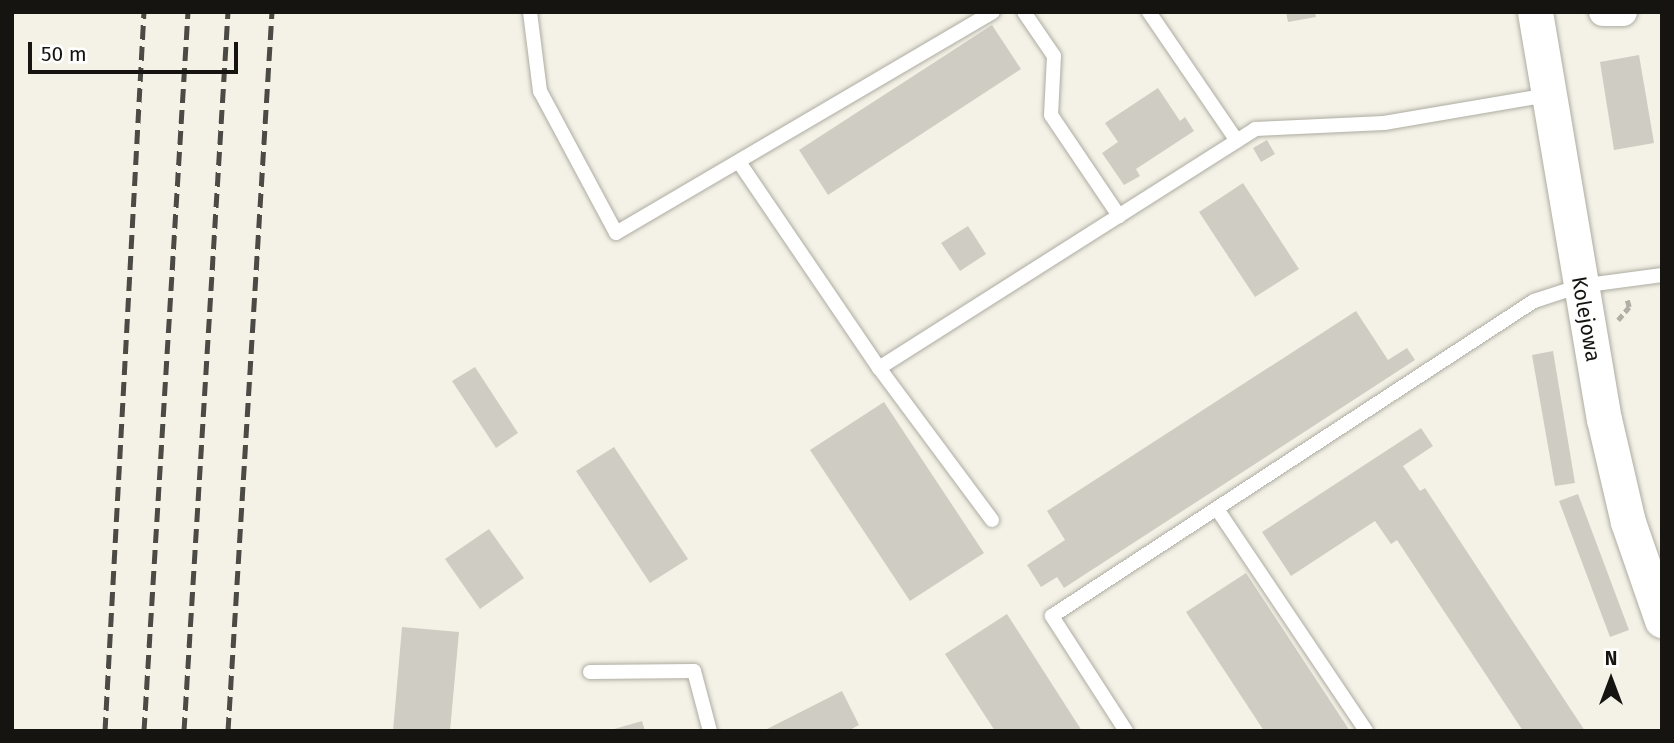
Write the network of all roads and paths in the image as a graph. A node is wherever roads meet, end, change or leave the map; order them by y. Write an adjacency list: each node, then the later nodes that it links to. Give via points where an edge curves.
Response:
1 (530, 12): 10 (lane, via 540,91 616,233)
2 (993, 12): 10 (lane)
3 (1024, 12): 11 (lane, via 1054,56 1051,115)
4 (1149, 12): 9 (lane)
5 (1535, 12): 8 (street, Kolejowa)
6 (1603, 12): 7 (street)
7 (1623, 12)
8 (1548, 94): 9 (lane, via 1384,123 1255,129); 13 (street, Kolejowa)
9 (1237, 141): 11 (lane)
10 (738, 162): 14 (lane)
11 (1119, 216): 14 (lane)
12 (1662, 275): 13 (lane)
13 (1580, 286): 15 (lane, via 1534,302); 17 (street, Kolejowa, via 1628,523)
14 (879, 368): 16 (lane)
15 (1217, 509): 20 (lane, via 1052,616); 21 (lane)
16 (992, 520)
17 (1662, 620)
18 (590, 672): 19 (lane, via 694,671)
19 (710, 731)
20 (1126, 731)
21 (1366, 731)

